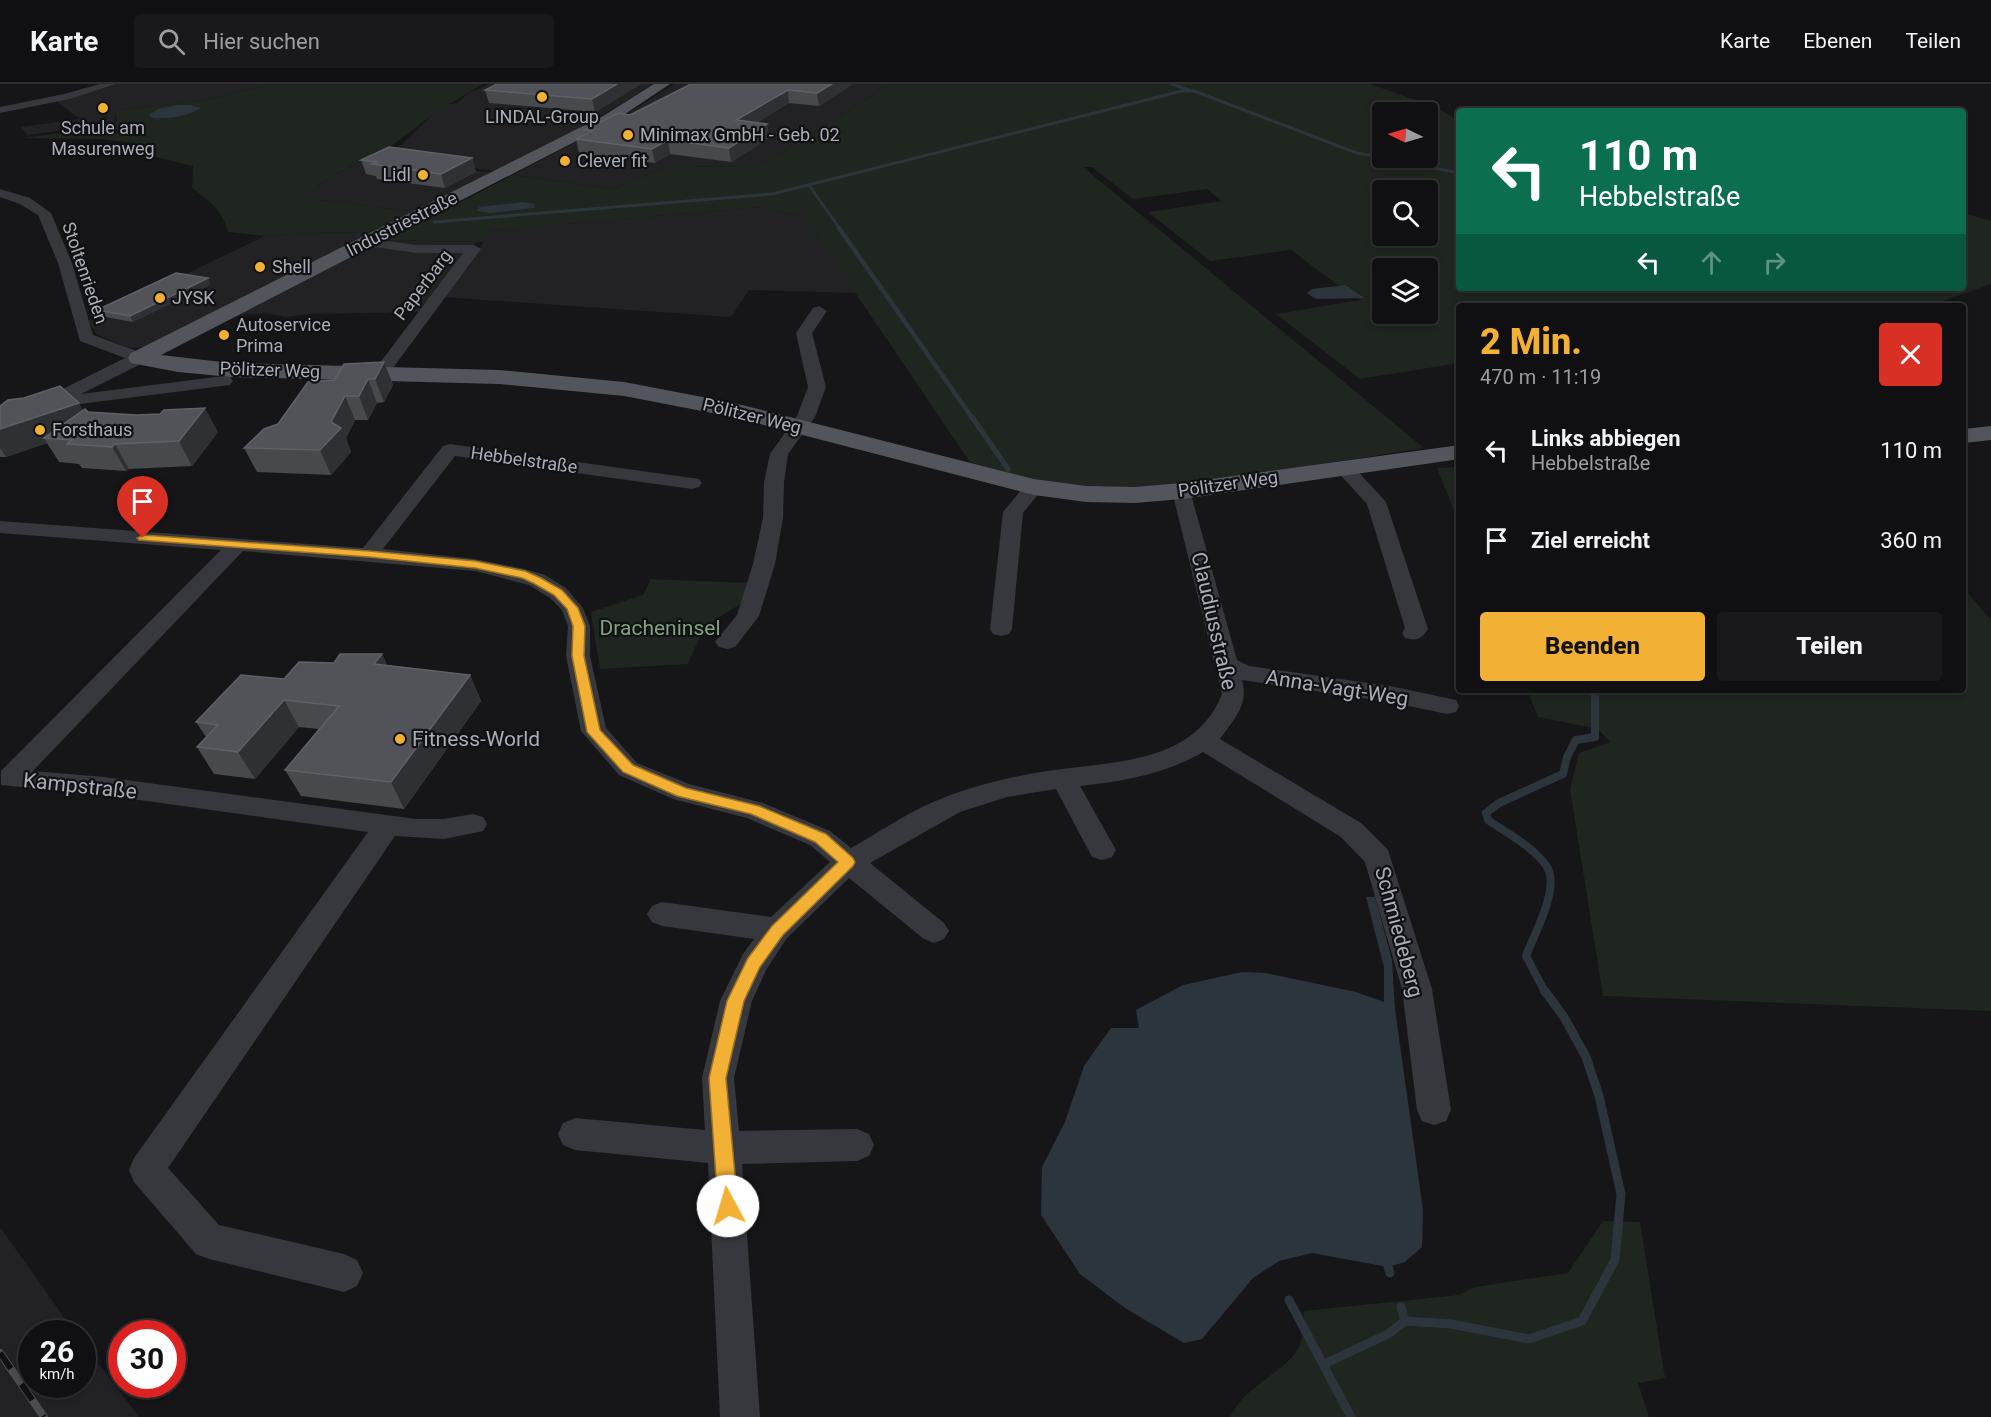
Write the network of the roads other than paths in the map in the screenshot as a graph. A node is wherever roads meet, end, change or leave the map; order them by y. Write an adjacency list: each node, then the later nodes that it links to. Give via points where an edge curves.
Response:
1 (111, 84): 3 (street)
2 (663, 84): 5 (main road, Industriestraße, via 585,131)
3 (0, 110)
4 (0, 194): 7 (street, Stoltenrieden, via 25,201 44,213 65,263 86,338)
5 (366, 242): 7 (main road, Industriestraße); 8 (street, Paperbarg, via 416,249 474,249)
6 (819, 311): 12 (street, via 804,333 817,387 806,417)
7 (139, 358): 8 (main road, Pölitzer Weg, via 231,370); 10 (street, Pölitzer Weg)
8 (381, 372): 12 (main road, Pölitzer Weg, via 624,388)
9 (224, 381): 10 (street, Pölitzer Weg)
10 (48, 403): 11 (street, Pölitzer Weg)
11 (31, 410)
12 (797, 427): 18 (main road, Pölitzer Weg); 25 (street, via 779,454 773,518 748,616)
13 (1991, 433): 14 (main road)
14 (1966, 436)
15 (1456, 453): 16 (main road, Pölitzer Weg)
16 (1343, 467): 19 (main road, Pölitzer Weg); 24 (street, via 1376,502 1417,629)
17 (693, 483): 22 (street, Hebbelstraße, via 450,450)
18 (1034, 487): 19 (main road, Pölitzer Weg, via 1096,494); 23 (street, via 1013,512)
19 (1182, 491): 26 (street, Claudiusstraße)
20 (0, 527): 21 (street)
21 (238, 545): 22 (street); 31 (street, Kampstraße, via 10,778 104,786)
22 (369, 554): 33 (street, via 475,565 525,575 545,584 572,608 579,626 578,656 594,732 628,769 682,792 754,810 820,838)
23 (1001, 629)
24 (1413, 633)
25 (727, 642)
26 (1228, 665): 27 (street, Anna-Vagt-Weg, via 1244,673); 28 (street, Claudiusstraße, via 1234,694 1227,712)
27 (1447, 706)
28 (1203, 740): 29 (street, Claudiusstraße, via 1178,755 1110,774); 37 (street, Schmiedeberg, via 1351,830 1378,857 1417,989)
29 (1063, 778): 32 (street); 33 (street, Claudiusstraße, via 1006,788 951,805)
30 (473, 824): 31 (street, Kampstraße, via 444,829)
31 (388, 825): 41 (street, via 146,1170 208,1241)
32 (1102, 850)
33 (848, 862): 35 (street, Claudiusstraße); 36 (street)
34 (662, 914): 35 (street)
35 (777, 930): 40 (street, Claudiusstraße, via 754,963 736,1001 717,1078)
36 (934, 931)
37 (1434, 1110)
38 (575, 1134): 40 (street)
39 (857, 1145): 40 (street)
40 (722, 1148): 42 (street, Claudiusstraße)
41 (344, 1273)
42 (740, 1417)

